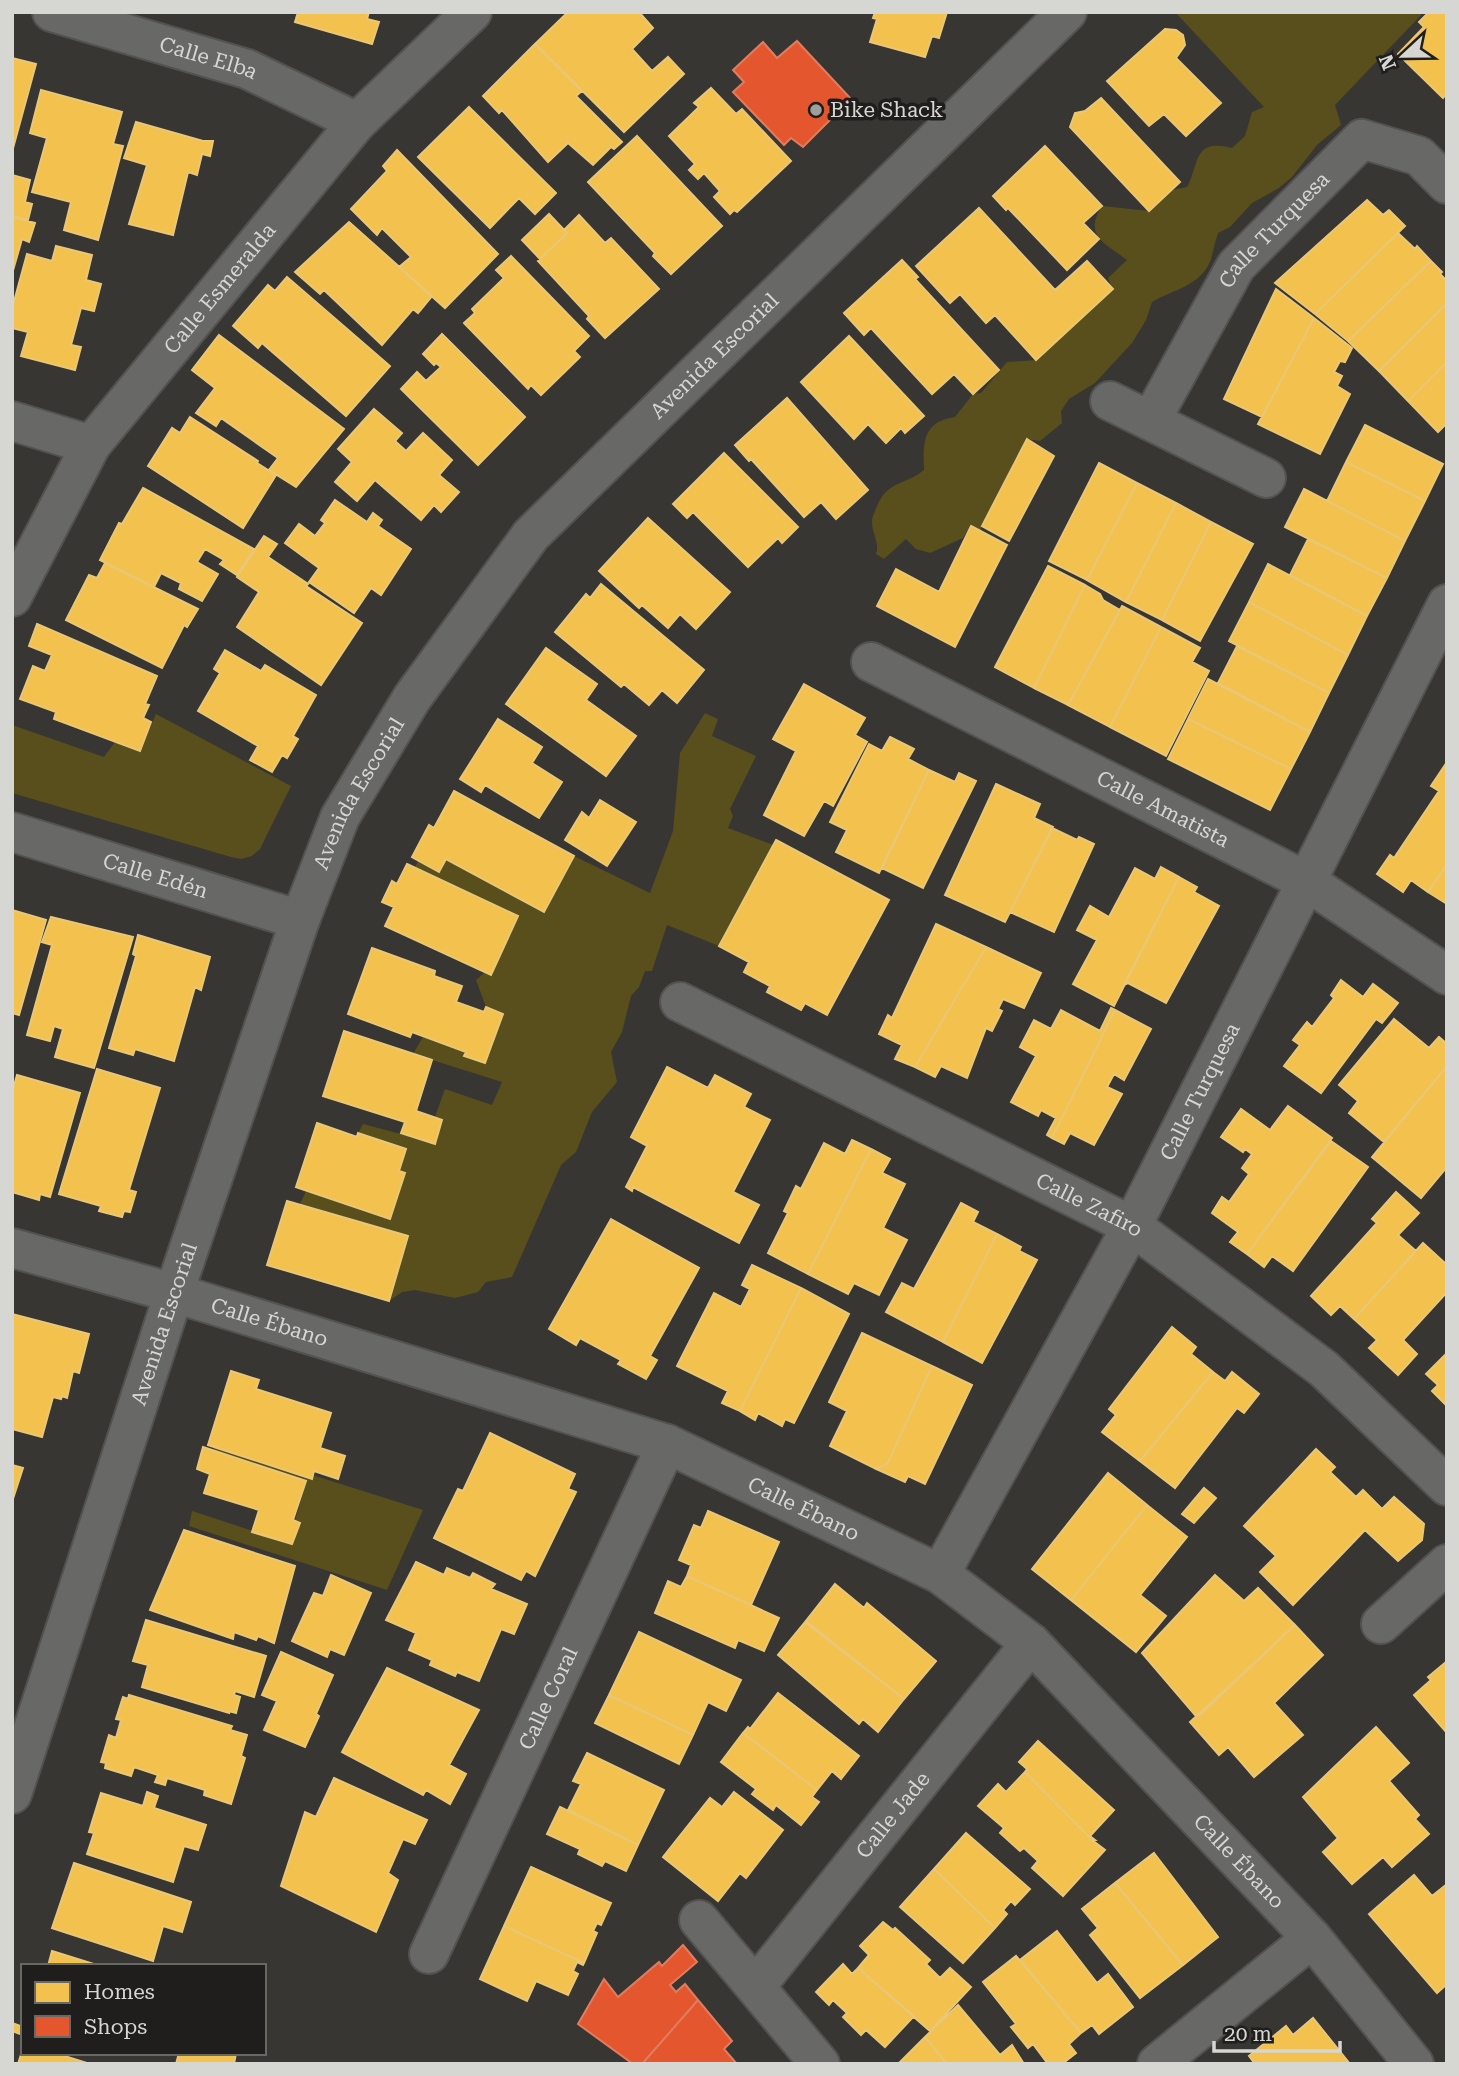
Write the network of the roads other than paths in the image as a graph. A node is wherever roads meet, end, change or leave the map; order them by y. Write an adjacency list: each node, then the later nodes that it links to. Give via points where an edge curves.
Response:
1 (52, 12): 4 (street, Calle Elba, via 247,69)
2 (472, 12): 4 (street, Calle Esmeralda)
3 (1068, 12): 16 (street, Avenida Escorial, via 531,535 412,698 340,817)
4 (357, 122): 9 (street, Calle Esmeralda)
5 (1447, 184): 7 (street, Calle Turquesa, via 1419,156 1362,139 1236,266)
6 (1110, 401): 7 (street)
7 (1151, 420): 10 (street)
8 (12, 421): 9 (street)
9 (90, 445): 11 (street, Calle Esmeralda)
10 (1266, 478)
11 (12, 597)
12 (1447, 604): 15 (street, Calle Turquesa)
13 (871, 662): 15 (street, Calle Amatista)
14 (12, 832): 16 (street, Calle Edén)
15 (1306, 881): 17 (street, Calle Amatista); 19 (street, Calle Turquesa)
16 (300, 920): 21 (street, Avenida Escorial)
17 (1447, 975)
18 (680, 1002): 19 (street, Calle Zafiro)
19 (1132, 1226): 23 (street, Calle Zafiro, via 1324,1369); 25 (street, Calle Turquesa)
20 (12, 1248): 21 (street, Calle Ébano)
21 (174, 1293): 22 (street, Calle Ébano); 28 (street, Avenida Escorial)
22 (667, 1444): 25 (street, Calle Ébano); 31 (street, Calle Coral)
23 (1447, 1486)
24 (1447, 1564): 26 (street)
25 (940, 1574): 27 (street, Calle Ébano)
26 (1381, 1624)
27 (1031, 1643): 30 (street, Calle Ébano); 32 (street, Calle Jade)
28 (12, 1794)
29 (699, 1920): 32 (street)
30 (1312, 1938): 34 (street); 35 (street, Calle Ébano)
31 (429, 1954)
32 (756, 1986): 33 (street)
33 (820, 2064)
34 (1157, 2064)
35 (1414, 2064)

